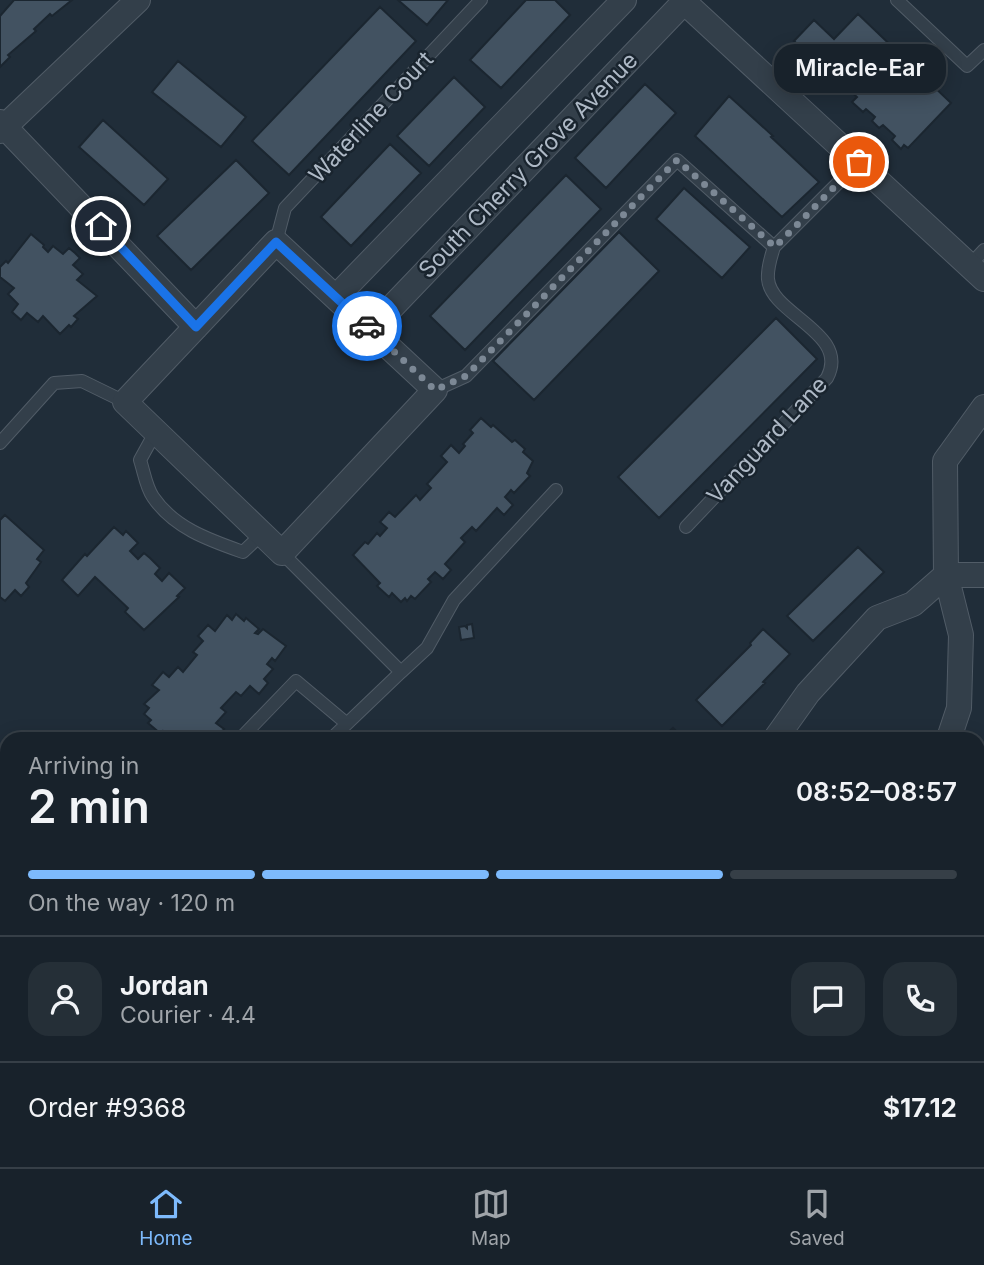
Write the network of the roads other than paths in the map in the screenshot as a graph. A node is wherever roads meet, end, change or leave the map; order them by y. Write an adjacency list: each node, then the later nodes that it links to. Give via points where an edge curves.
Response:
1 (138, 0): 7 (street)
2 (481, 0): 9 (lane, Waterline Court, via 285,208)
3 (624, 0): 12 (street, South Cherry Grove Avenue)
4 (897, 0): 6 (lane, via 967,66)
5 (684, 1): 8 (street); 14 (street, South Cherry Grove Avenue)
6 (984, 50)
7 (2, 126): 13 (street)
8 (859, 162): 10 (lane); 11 (street)
9 (276, 242): 12 (street); 13 (street)
10 (775, 247): 15 (lane, via 677,160 466,376); 21 (lane, Vanguard Lane, via 768,282 775,295 828,346 832,368)
11 (979, 265)
12 (336, 298): 14 (street)
13 (196, 327): 16 (street)
14 (370, 330): 15 (street)
15 (435, 390): 23 (street)
16 (125, 402): 18 (street); 19 (lane, via 82,381 54,383)
17 (984, 407): 24 (street, via 945,461)
18 (156, 431): 22 (street); 22 (lane, via 140,460 152,495 170,516 203,538 243,552)
19 (0, 443)
20 (556, 490): 26 (lane, via 454,600 427,648)
21 (686, 527)
22 (262, 534): 23 (street)
23 (282, 553): 26 (lane)
24 (946, 575): 25 (street); 30 (street, via 913,604 877,618 808,693); 31 (street, via 961,635 959,708)
25 (984, 575)
26 (401, 672): 27 (lane)
27 (346, 723): 28 (lane, via 296,681); 29 (lane)
28 (248, 732)
29 (338, 732)
30 (780, 732)
31 (952, 732)

